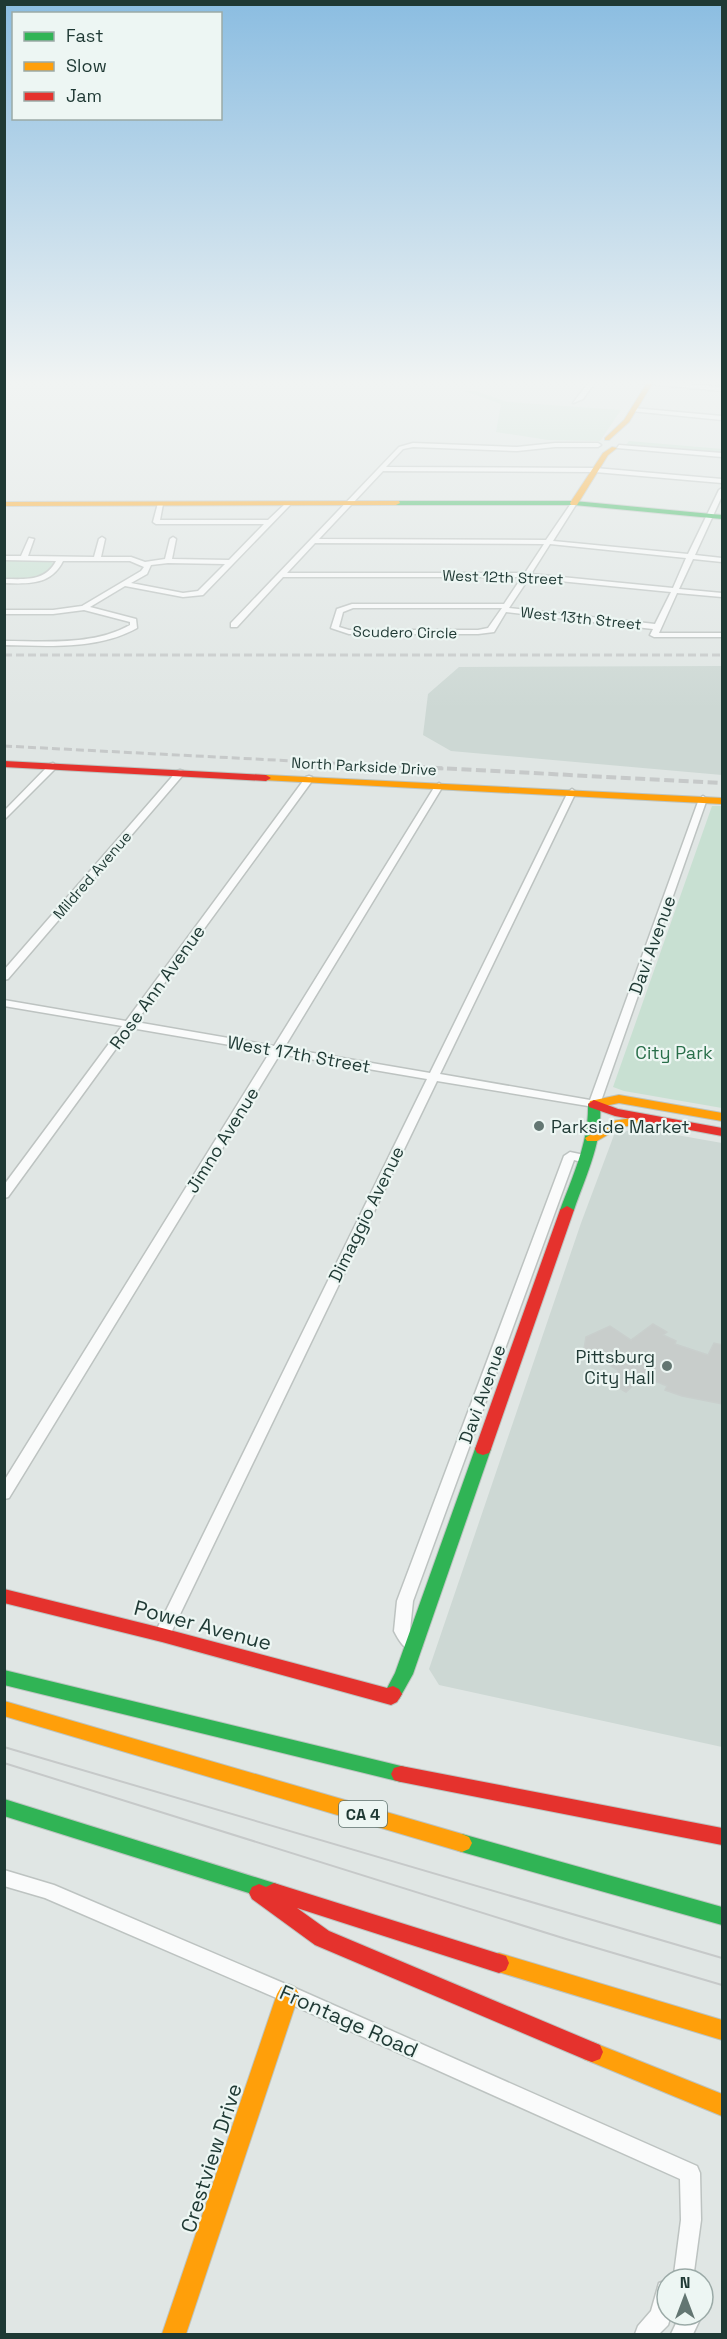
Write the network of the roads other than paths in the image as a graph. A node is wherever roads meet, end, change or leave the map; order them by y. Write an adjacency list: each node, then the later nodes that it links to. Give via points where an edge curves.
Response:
1 (361, 490): 7 (street)
2 (582, 490): 8 (main road)
3 (723, 490): 9 (street)
4 (4, 504): 5 (main road)
5 (160, 504): 6 (main road); 10 (street, via 156,522)
6 (288, 504): 7 (main road); 10 (street)
7 (347, 504): 8 (main road); 14 (street)
8 (572, 505): 9 (main road); 15 (street)
9 (715, 518): 16 (street)
10 (270, 522): 23 (street)
11 (31, 539): 18 (street)
12 (102, 539): 20 (street)
13 (173, 539): 22 (street)
14 (313, 542): 15 (street); 25 (street)
15 (546, 542): 16 (street); 26 (street)
16 (690, 556): 21 (street); 29 (street)
17 (4, 558): 18 (street)
18 (24, 558): 19 (street)
19 (61, 558): 20 (street); 27 (street, via 57,570 45,578)
20 (97, 558): 24 (street, via 130,559)
21 (723, 560)
22 (168, 561): 23 (street); 24 (street)
23 (231, 562): 28 (street, via 195,594)
24 (146, 564): 28 (street, via 144,572)
25 (282, 575): 26 (street, West 12th Street); 34 (street)
26 (525, 575): 29 (street, West 12th Street); 32 (street)
27 (4, 581)
28 (124, 584): 31 (street)
29 (675, 590): 30 (street, West 12th Street); 35 (street)
30 (723, 595)
31 (84, 608): 33 (street); 37 (street, via 125,618 133,621 134,626 117,634 77,642)
32 (505, 608): 32 (street, Scudero Circle, via 352,606 340,611 334,625 349,632 485,632 494,628); 35 (street, West 13th Street)
33 (4, 612)
34 (234, 625)
35 (656, 631): 36 (street, West 13th Street)
36 (723, 635)
37 (4, 643)
38 (4, 764): 39 (main road, North Parkside Drive)
39 (53, 766): 40 (main road, North Parkside Drive); 46 (street)
40 (180, 773): 41 (main road, North Parkside Drive); 47 (street, Mildred Avenue)
41 (309, 779): 42 (main road, North Parkside Drive); 49 (street, Rose Ann Avenue)
42 (439, 786): 43 (main road, North Parkside Drive); 50 (street, Jimno Avenue)
43 (572, 792): 44 (main road, North Parkside Drive); 51 (street, Dimaggio Avenue)
44 (703, 799): 45 (main road, North Parkside Drive); 52 (street, Davi Avenue)
45 (723, 801)
46 (4, 817)
47 (4, 977)
48 (4, 1003): 49 (street, West 17th Street)
49 (129, 1025): 50 (street, West 17th Street); 58 (street, Rose Ann Avenue)
50 (277, 1050): 51 (street, West 17th Street); 59 (street, Jimno Avenue)
51 (433, 1076): 52 (street, West 17th Street); 61 (street, Dimaggio Avenue)
52 (594, 1104): 53 (main road, via 619,1100); 54 (main road); 56 (main road, Davi Avenue)
53 (723, 1117)
54 (656, 1121): 55 (main road); 56 (main road, via 618,1124)
55 (723, 1132)
56 (592, 1138): 57 (main road, Davi Avenue)
57 (585, 1159): 62 (main road, Davi Avenue); 62 (street, Davi Avenue, via 570,1156 405,1601 402,1631)
58 (4, 1194)
59 (4, 1494)
60 (4, 1596): 61 (main road, Power Avenue)
61 (162, 1635): 64 (main road, Power Avenue)
62 (414, 1646): 64 (main road, Davi Avenue)
63 (4, 1677): 67 (main road, via 399,1774)
64 (391, 1697)
65 (4, 1708): 70 (main road, CA 4)
66 (4, 1807): 69 (main road)
67 (723, 1837)
68 (4, 1878): 71 (street, Frontage Road, via 48,1891)
69 (243, 1881): 72 (main road); 73 (main road, via 322,1938)
70 (723, 1916)
71 (288, 1994): 74 (street, Frontage Road, via 690,2173 691,2220); 75 (main road, Crestview Drive)
72 (723, 2031)
73 (723, 2105)
74 (685, 2267)
75 (174, 2334)

